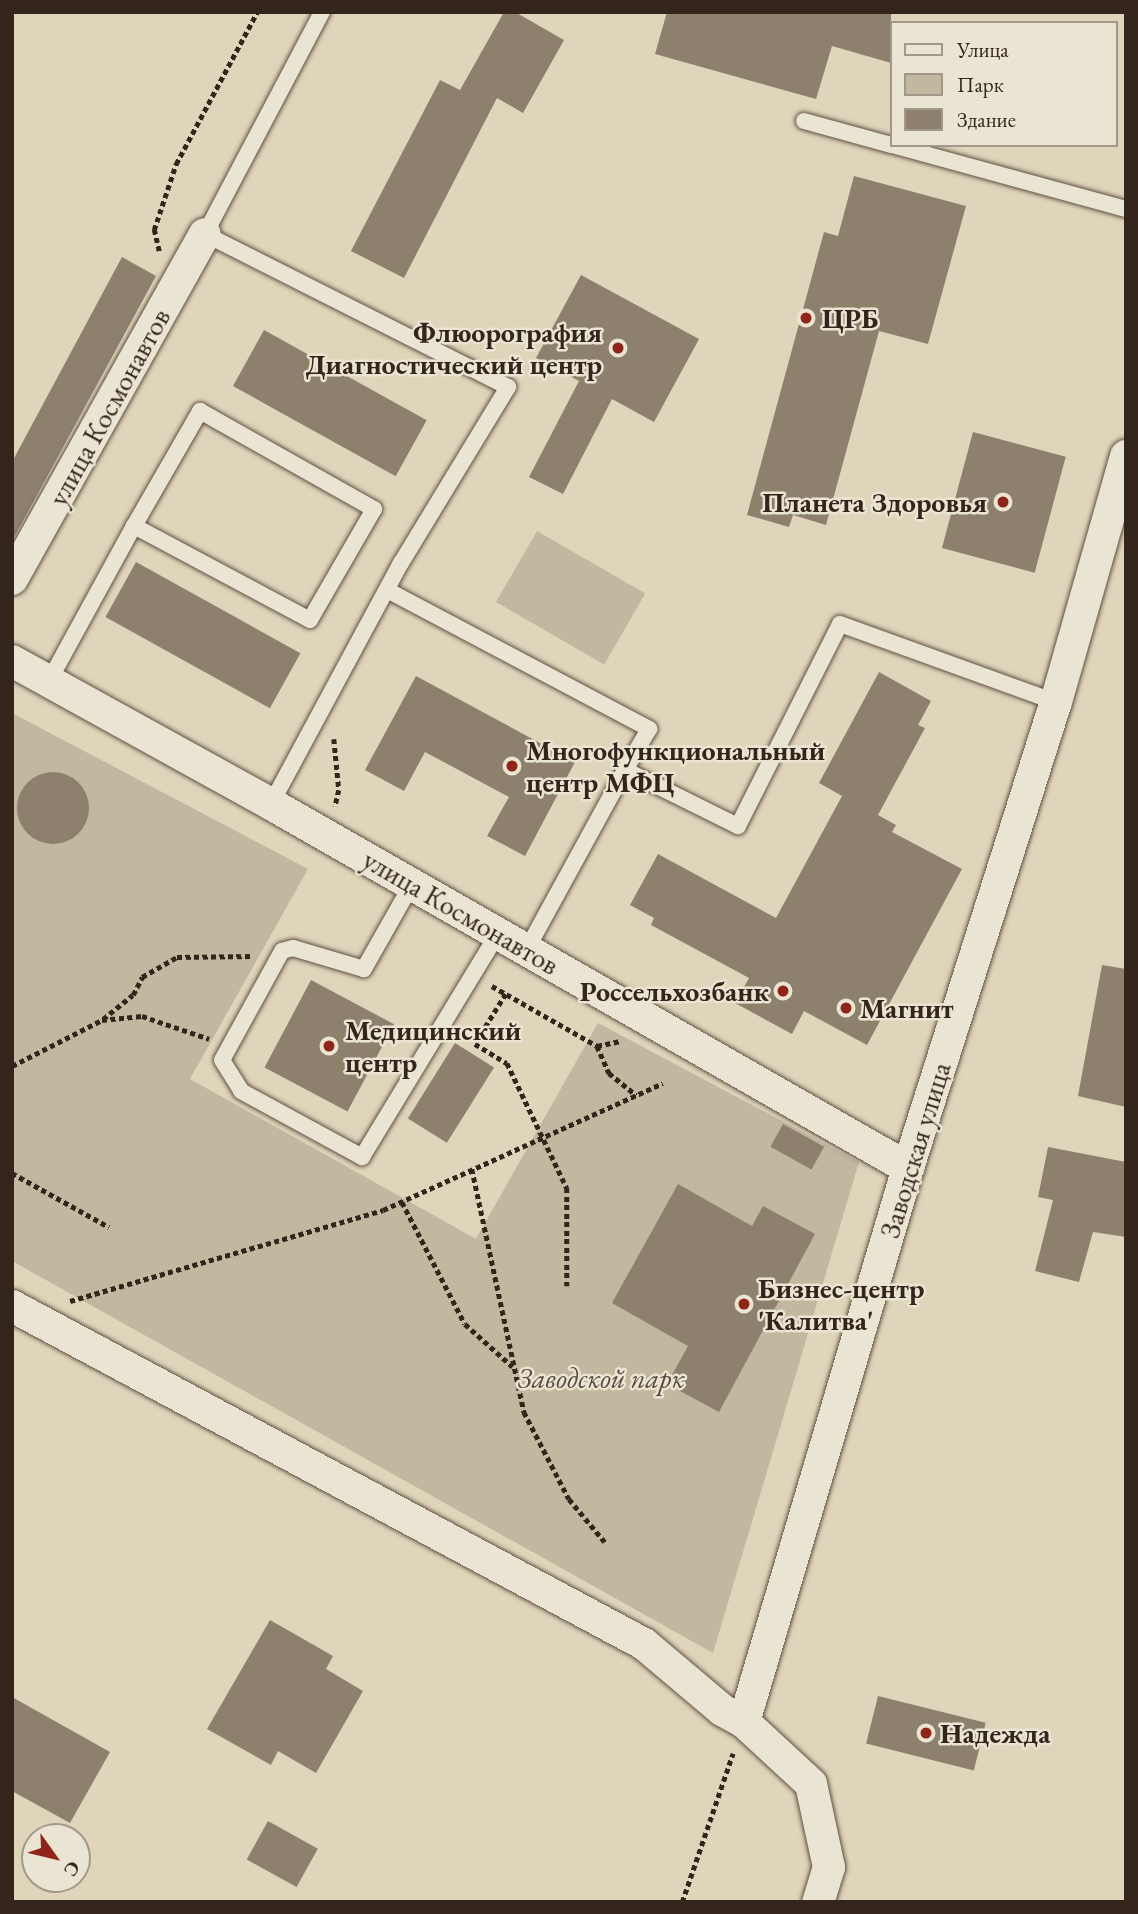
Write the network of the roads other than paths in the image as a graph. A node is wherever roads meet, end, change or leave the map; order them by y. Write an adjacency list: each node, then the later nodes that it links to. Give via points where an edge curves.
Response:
1 (322, 12): 6 (lane)
2 (803, 121): 3 (lane)
3 (890, 144)
4 (899, 147): 5 (lane)
5 (1126, 209)
6 (205, 234): 9 (street, улица Космонавтов); 10 (lane, via 508,387)
7 (1126, 456): 13 (street, Заводская улица)
8 (134, 526): 8 (lane, via 200,411 374,509 310,620); 12 (lane)
9 (12, 579)
10 (387, 590): 14 (lane, via 649,729); 15 (lane)
11 (12, 661): 12 (street, улица Космонавтов)
12 (49, 681): 15 (street, улица Космонавтов)
13 (1056, 702): 14 (lane, via 840,624 738,826); 19 (street, Заводская улица)
14 (625, 770): 18 (lane)
15 (271, 804): 16 (street, улица Космонавтов)
16 (412, 884): 17 (street, улица Космонавтов); 17 (lane, via 364,969 293,948 282,951 222,1060 241,1091 362,1157)
17 (498, 933): 18 (street, улица Космонавтов)
18 (527, 949): 19 (street, улица Космонавтов)
19 (908, 1168): 21 (street, Заводская улица)
20 (12, 1306): 21 (street, via 643,1644 722,1710)
21 (744, 1722): 22 (street, via 811,1784 829,1867)
22 (818, 1902)

